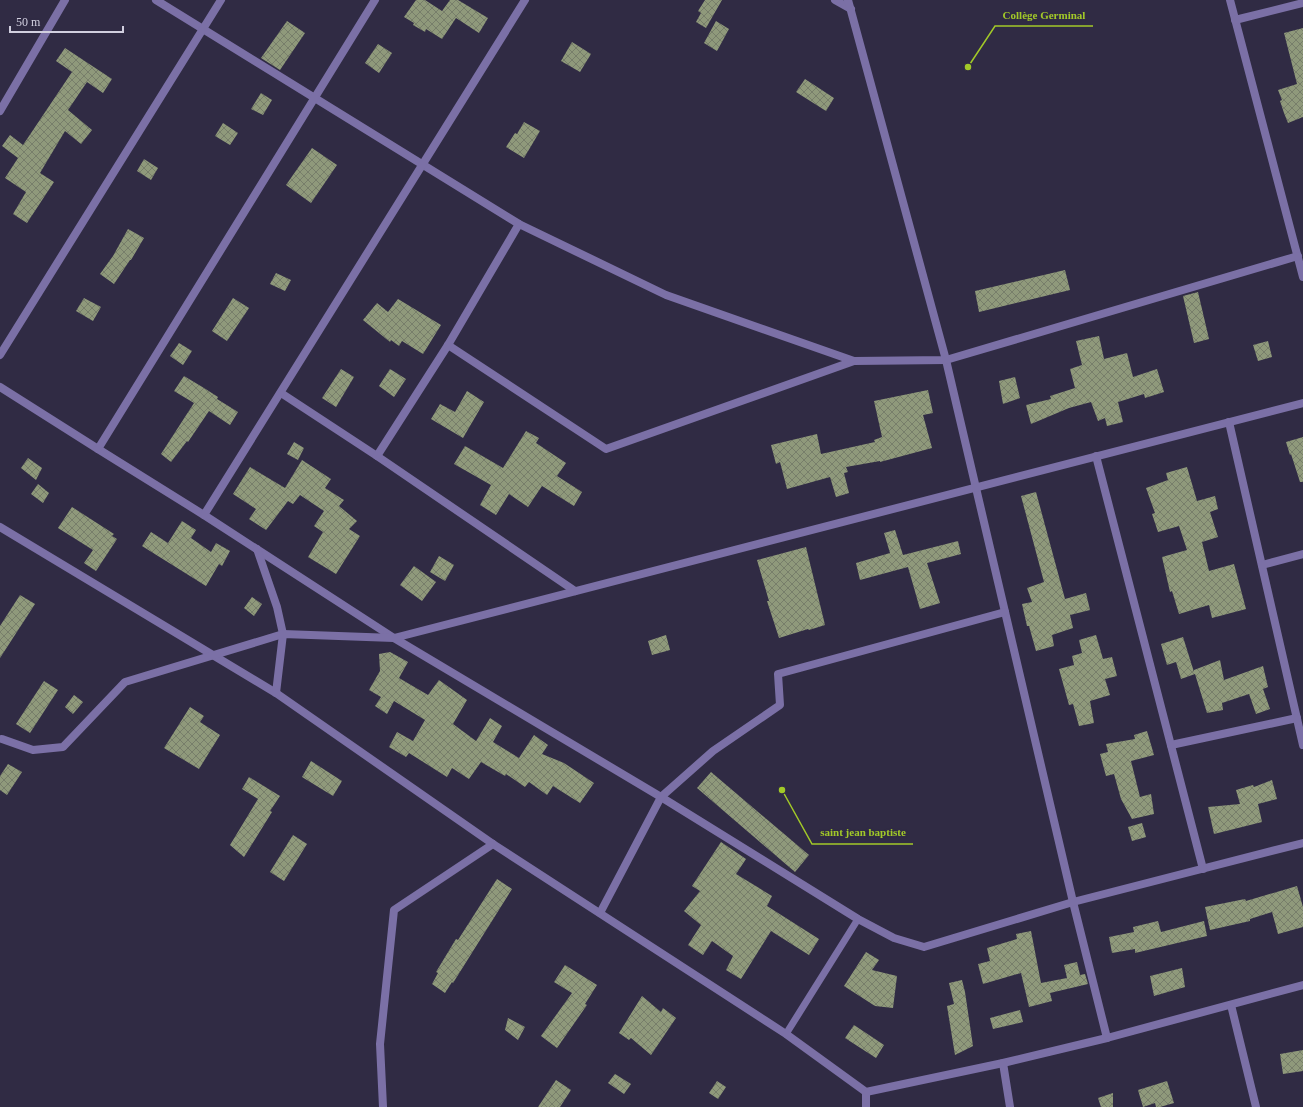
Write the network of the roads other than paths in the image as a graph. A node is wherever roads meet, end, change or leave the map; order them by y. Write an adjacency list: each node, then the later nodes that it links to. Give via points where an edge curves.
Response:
1 (65, 0): 14 (street)
2 (156, 0): 12 (street)
3 (221, 0): 12 (street)
4 (375, 0): 13 (street)
5 (524, 0): 15 (street)
6 (835, 0): 10 (street)
7 (848, 0): 10 (street)
8 (1230, 0): 11 (street)
9 (1303, 3): 11 (street)
10 (850, 10): 22 (street)
11 (1235, 20): 17 (street)
12 (203, 29): 13 (street); 20 (street)
13 (314, 98): 15 (street); 27 (street)
14 (0, 111)
15 (422, 165): 16 (street); 24 (street)
16 (519, 224): 19 (street); 21 (street, via 666,295)
17 (1298, 256): 18 (street); 22 (street)
18 (1303, 277)
19 (448, 345): 21 (street, via 606,449); 28 (street)
20 (0, 355)
21 (854, 360): 22 (street)
22 (946, 360): 30 (street)
23 (0, 387): 27 (street)
24 (281, 393): 28 (street); 31 (street)
25 (1303, 403): 26 (street)
26 (1229, 422): 29 (street); 35 (street)
27 (98, 450): 31 (street)
28 (377, 456): 36 (street)
29 (1096, 456): 30 (street); 44 (street)
30 (976, 488): 36 (street); 37 (street)
31 (204, 515): 33 (street)
32 (0, 527): 40 (street)
33 (257, 549): 38 (street, via 277,607); 39 (street)
34 (1303, 554): 35 (street)
35 (1262, 565): 42 (street)
36 (575, 591): 39 (street)
37 (1005, 612): 46 (street, via 778,674 780,705 713,751); 50 (street)
38 (283, 634): 39 (street); 40 (street); 41 (street)
39 (394, 638): 46 (street)
40 (214, 656): 41 (street); 43 (street, via 125,682 63,747 33,750)
41 (276, 693): 48 (street)
42 (1297, 718): 44 (street); 45 (street)
43 (2, 739)
44 (1171, 745): 49 (street)
45 (1303, 745)
46 (661, 797): 51 (street); 52 (street)
47 (1303, 843): 49 (street)
48 (493, 844): 51 (street); 59 (street, via 394,910 380,1044)
49 (1202, 869): 50 (street)
50 (1073, 902): 52 (street, via 924,947 894,938); 56 (street)
51 (600, 913): 55 (street)
52 (858, 919): 55 (lane)
53 (1303, 985): 54 (street)
54 (1231, 1004): 56 (street); 62 (street)
55 (786, 1034): 58 (street)
56 (1107, 1038): 57 (street)
57 (1003, 1063): 58 (street); 61 (street)
58 (866, 1092): 60 (street)
59 (383, 1107)
60 (866, 1107)
61 (1010, 1107)
62 (1256, 1107)

